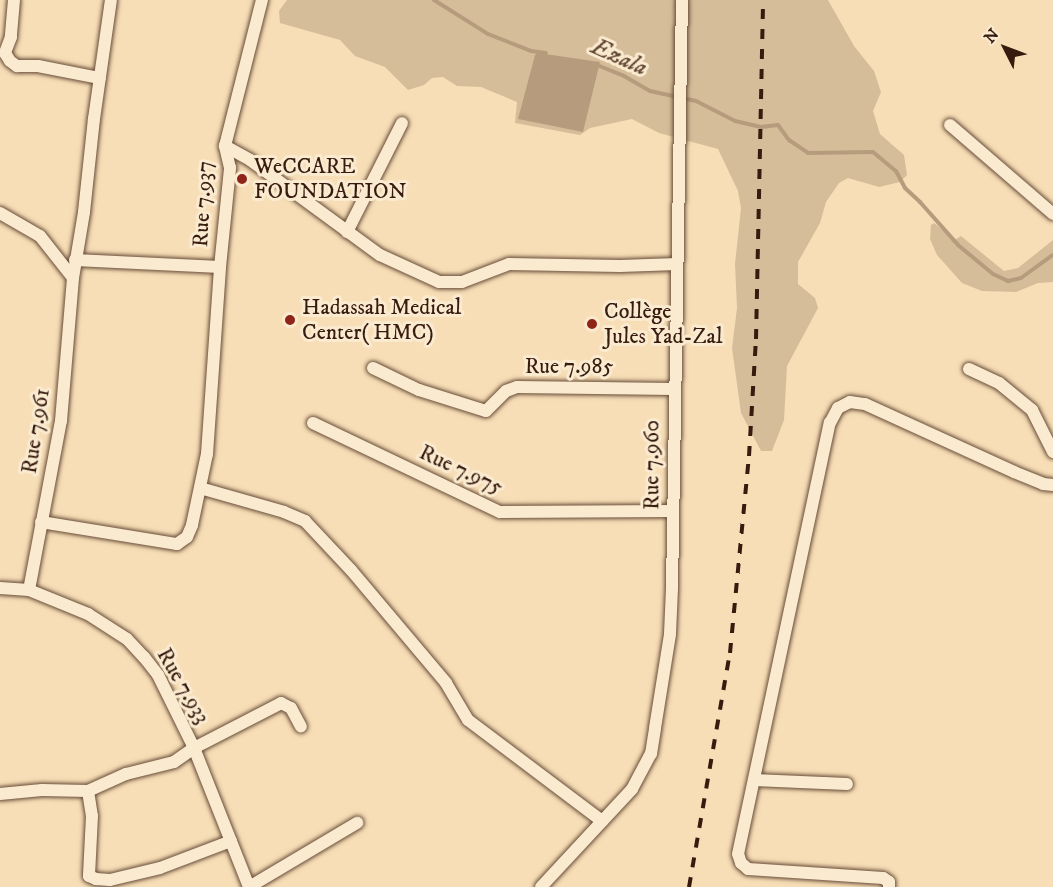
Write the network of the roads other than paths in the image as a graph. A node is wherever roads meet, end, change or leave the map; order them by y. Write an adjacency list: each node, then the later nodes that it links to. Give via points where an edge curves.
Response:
1 (14, 0): 5 (street, via 11,37 5,53 10,62)
2 (111, 0): 5 (street, Rue 7.961)
3 (262, 0): 8 (street)
4 (682, 0): 13 (street, Rue 7.960)
5 (100, 78): 12 (street, Rue 7.961)
6 (402, 123): 11 (street)
7 (950, 125): 10 (street)
8 (225, 146): 11 (street, Rue 7.937); 14 (street, Rue 7.937, via 230,168)
9 (0, 213): 15 (street, via 40,236)
10 (1053, 214)
11 (347, 232): 13 (street, Rue 7.937, via 380,255 439,282 462,282 508,264)
12 (75, 260): 14 (street); 15 (street, Rue 7.961)
13 (677, 264): 18 (street, Rue 7.960)
14 (219, 267): 22 (street, Rue 7.937, via 207,454)
15 (73, 278): 24 (street, Rue 7.961, via 61,421)
16 (373, 368): 18 (street, Rue 7.985, via 418,390 486,411 506,391 517,387)
17 (969, 369): 20 (street, via 999,383 1032,410)
18 (674, 389): 23 (street, Rue 7.960)
19 (313, 423): 23 (street, Rue 7.975, via 500,512)
20 (1053, 452)
21 (1053, 485): 29 (street, via 1014,472 865,404 850,402 838,408 823,450)
22 (200, 488): 24 (street, Rue 7.937, via 192,525 187,537 177,544); 33 (street, via 305,521 446,683 468,720)
23 (673, 511): 33 (street, Rue 7.960, via 670,634 651,754 632,789)
24 (41, 522): 26 (street, Rue 7.961)
25 (0, 588): 26 (street, Rue 7.933)
26 (29, 590): 28 (street, Rue 7.933, via 88,614 127,639 158,675)
27 (301, 727): 28 (street, via 291,708 281,704)
28 (194, 748): 31 (street, via 167,765 126,774); 35 (street, Rue 7.933)
29 (754, 780): 30 (street); 38 (street, via 738,854 748,869 883,878)
30 (847, 783)
31 (88, 791): 32 (street); 35 (street, via 92,816 89,876 96,879 110,880 160,868)
32 (0, 794)
33 (602, 821): 37 (street, Rue 7.960)
34 (357, 823): 36 (street)
35 (231, 841): 36 (street, Rue 7.933)
36 (249, 887)
37 (541, 887)
38 (889, 887)

